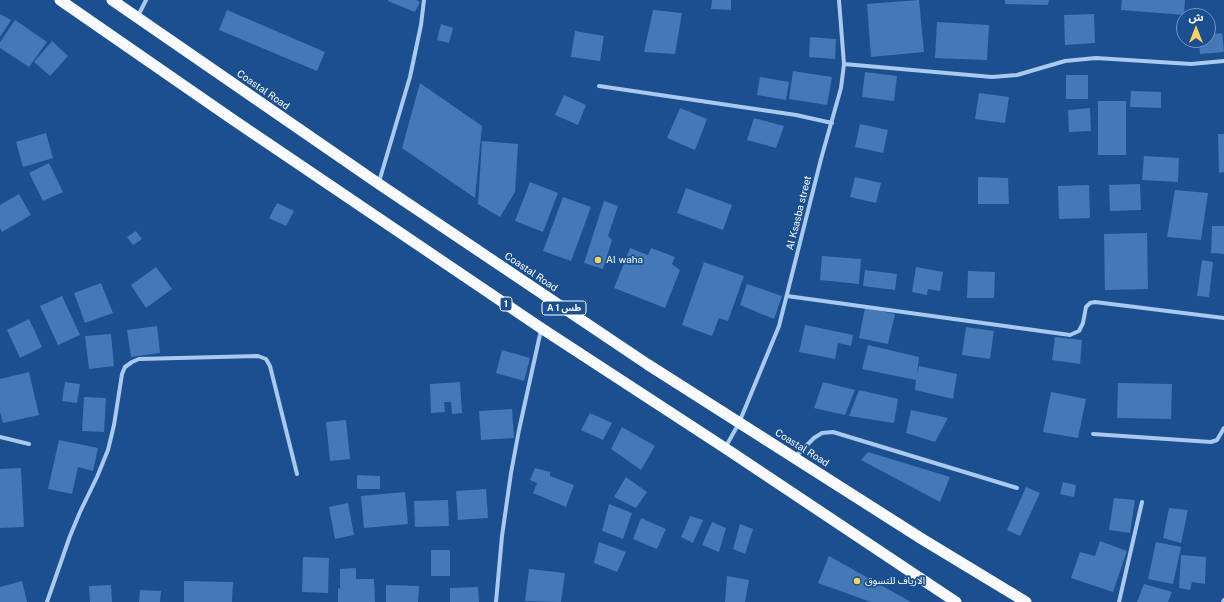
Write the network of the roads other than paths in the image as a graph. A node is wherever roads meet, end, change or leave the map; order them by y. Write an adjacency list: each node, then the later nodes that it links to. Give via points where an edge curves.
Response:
1 (60, 0): 14 (highway, 1)
2 (112, 0): 6 (highway, Coastal Road / A 1 طس)
3 (146, 0): 6 (street)
4 (424, 0): 11 (street, via 410,77)
5 (839, 0): 8 (street, Al Ksasba street)
6 (137, 18): 11 (highway, Coastal Road / A 1 طس)
7 (1224, 61): 8 (street, via 1191,64 1096,58 1065,61 1017,75 992,77)
8 (844, 64): 10 (street, Al Ksasba street)
9 (599, 86): 10 (street, via 796,115)
10 (832, 123): 12 (street, Al Ksasba street)
11 (379, 184): 15 (highway, Coastal Road / A 1 طس, via 647,364)
12 (787, 296): 13 (street, via 1070,335 1079,331 1086,307 1095,302); 15 (street, Al Ksasba street, via 779,326)
13 (1224, 318)
14 (542, 328): 20 (highway, 1); 26 (street, via 511,473)
15 (739, 422): 20 (street, Al Ksasba street); 21 (highway, Coastal Road / A 1 طس)
16 (1224, 428): 17 (street, via 1217,440 1211,442)
17 (1093, 434)
18 (0, 437): 19 (street)
19 (29, 444)
20 (725, 448): 27 (highway, 1)
21 (795, 457): 23 (street, via 814,438 822,433 833,432); 28 (highway, Coastal Road / A 1 طس)
22 (297, 474): 25 (street, via 270,366 266,359 258,356 139,359 132,362 125,367 122,374 108,450 70,536)
23 (1017, 488)
24 (1142, 502): 29 (street)
25 (47, 602)
26 (496, 602)
27 (956, 602)
28 (1026, 602)
29 (1119, 602)

